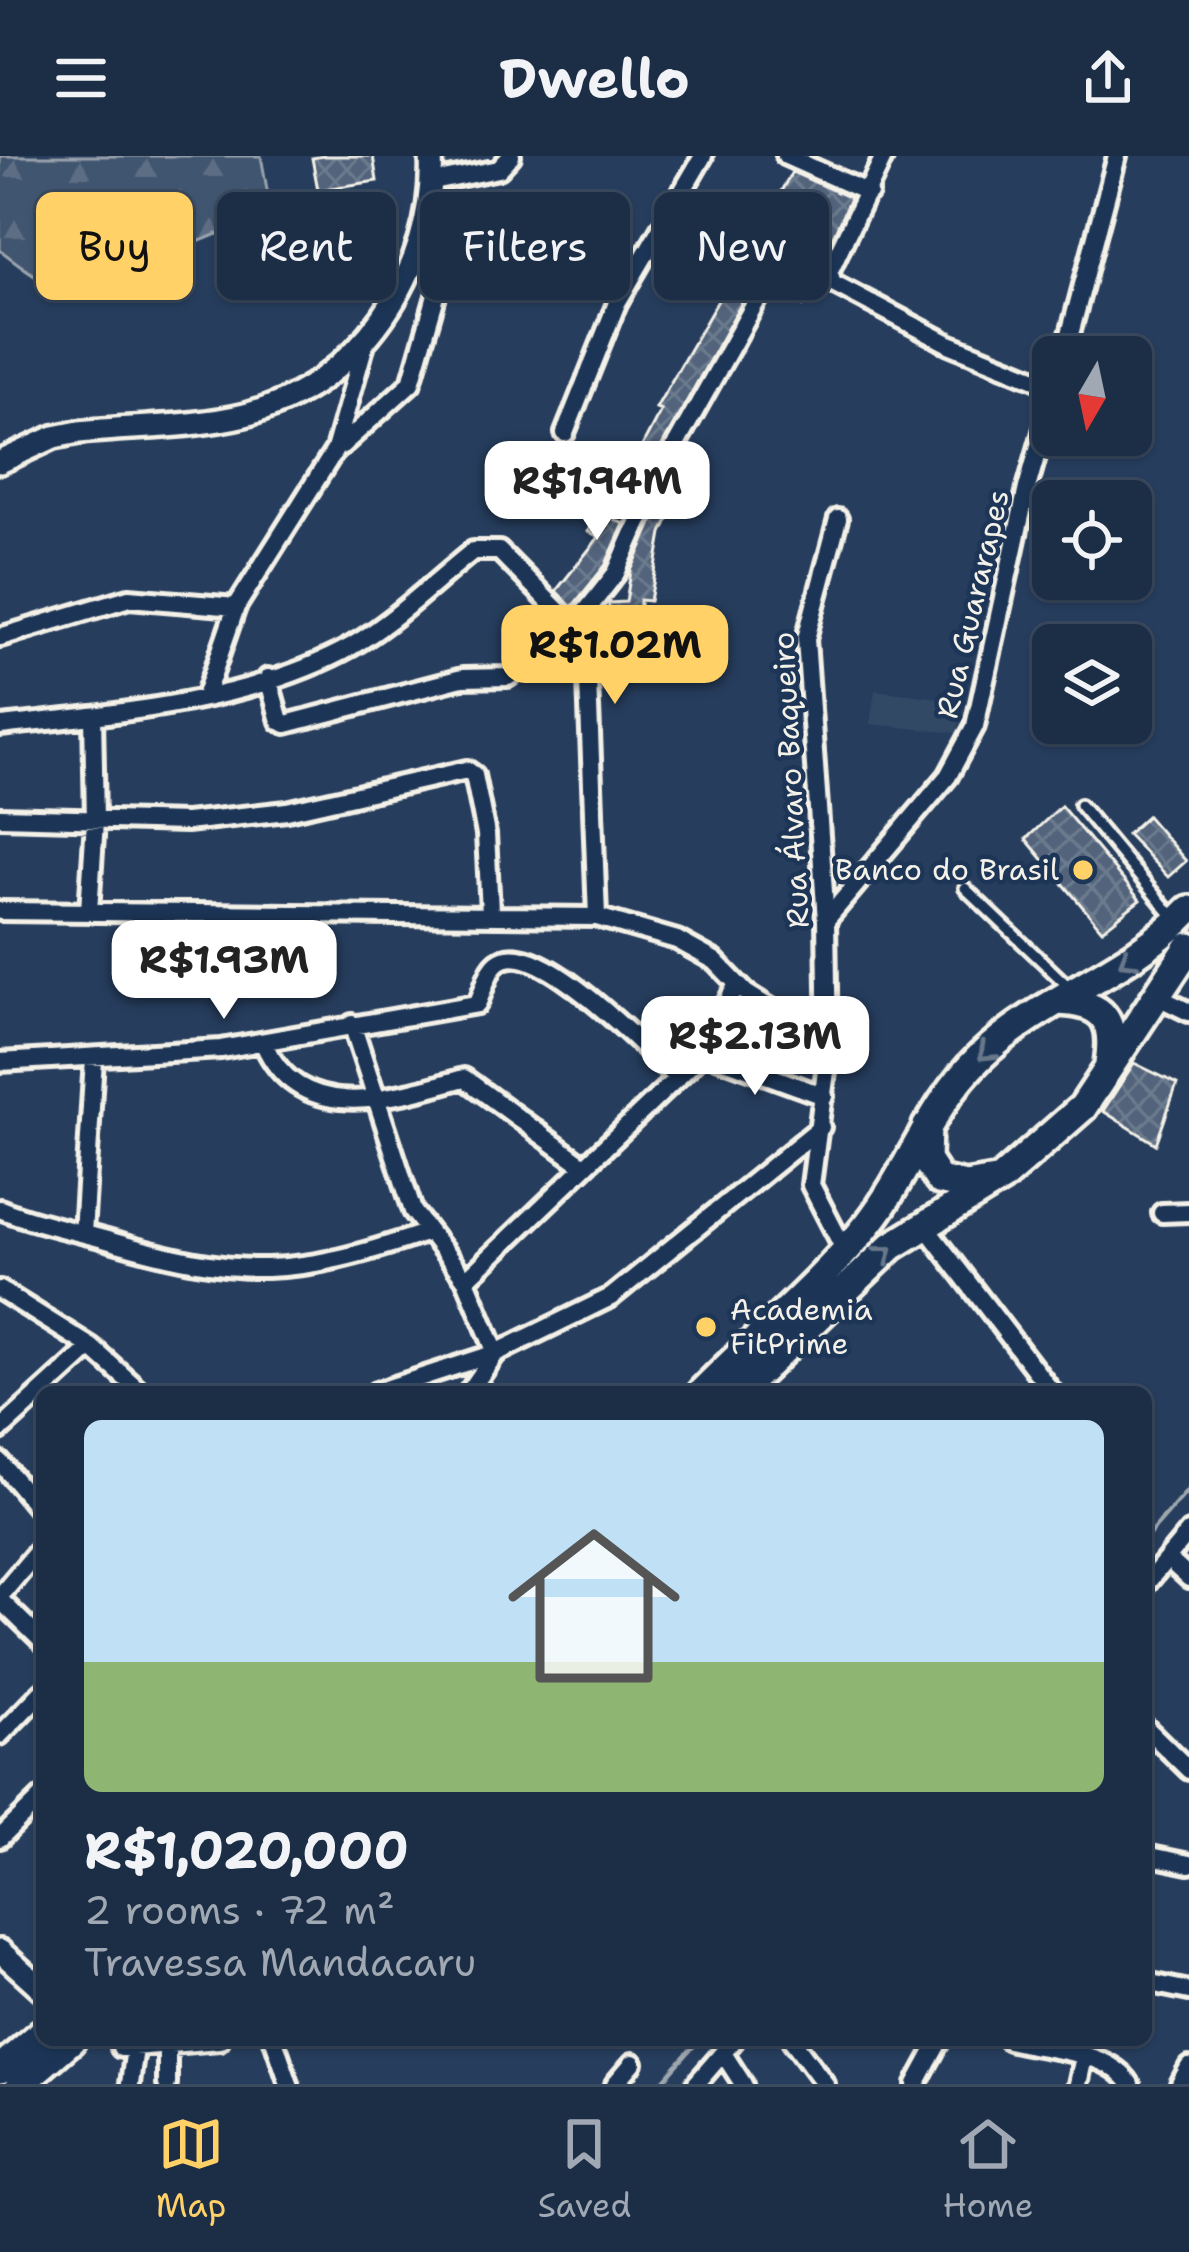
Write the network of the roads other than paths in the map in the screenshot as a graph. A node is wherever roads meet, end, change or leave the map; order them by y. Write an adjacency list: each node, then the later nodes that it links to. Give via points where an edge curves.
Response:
1 (431, 156): 7 (street)
2 (511, 156): 7 (street, via 499,169)
3 (704, 156): 14 (street, via 616,303)
4 (786, 156): 8 (street)
5 (884, 156): 8 (street)
6 (1117, 156): 11 (street)
7 (433, 182): 12 (street, via 415,259)
8 (869, 193): 13 (street, via 831,267 833,283)
9 (435, 300): 15 (street, via 411,382)
10 (757, 300): 20 (street, via 660,473 616,573)
11 (1070, 336)
12 (366, 339): 15 (street); 17 (street, via 331,371 248,414 54,437)
13 (1032, 377)
14 (565, 433)
15 (335, 450): 19 (street)
16 (1039, 456): 34 (street, Rua Guararapes, via 975,726 948,776)
17 (0, 462)
18 (838, 519): 34 (street, Rua Álvaro Baqueiro, via 806,639)
19 (236, 607): 21 (street, via 129,598); 23 (street)
20 (575, 626): 22 (street, via 508,677 462,678 286,724); 22 (street, via 500,550 473,551 345,650); 33 (street, via 588,680)
21 (0, 637)
22 (268, 678): 23 (street)
23 (205, 697): 24 (street)
24 (93, 716): 25 (street); 28 (street)
25 (0, 726)
26 (1080, 805): 35 (lane)
27 (0, 817): 28 (street)
28 (95, 821): 31 (street); 32 (street, via 287,811 467,770 487,834)
29 (965, 888): 38 (lane)
30 (0, 911): 31 (street)
31 (89, 911): 32 (street)
32 (490, 912): 33 (street)
33 (598, 917): 36 (street, via 676,940 716,961)
34 (826, 920): 43 (street, Rua Álvaro Baqueiro)
35 (1185, 927): 37 (main road); 38 (main road, one-way to 38)
36 (737, 984): 42 (street); 43 (street, via 781,1015 802,1047)
37 (1154, 994): 39 (street); 46 (main road)
38 (1066, 996): 46 (main road, via 1108,1017); 50 (main road, one-way to 50, via 981,1056)
39 (1189, 1012)
40 (352, 1024): 41 (street); 47 (street, via 480,1003 498,961 538,965 580,987); 49 (street)
41 (264, 1044): 44 (street); 49 (street, via 290,1080 328,1098)
42 (704, 1052): 47 (street); 48 (street)
43 (828, 1056): 48 (street, Rua Álvaro Baqueiro)
44 (94, 1059): 45 (street); 58 (street)
45 (0, 1061)
46 (1108, 1074): 53 (main road)
47 (677, 1078): 52 (street)
48 (824, 1096): 51 (street, Rua Álvaro Baqueiro)
49 (381, 1101): 52 (street, via 464,1078); 59 (street, via 400,1177)
50 (928, 1121): 53 (main road, via 926,1160 939,1180); 60 (main road, via 868,1224)
51 (820, 1127): 60 (street, Rua Álvaro Baqueiro, via 814,1199); 64 (street, via 611,1297)
52 (584, 1166): 61 (street)
53 (1001, 1180): 57 (main road)
54 (0, 1209): 58 (street)
55 (1189, 1212): 56 (street)
56 (1162, 1213)
57 (924, 1226): 70 (main road, one-way to 57, via 875,1260); 71 (street)
58 (83, 1233): 59 (street, via 240,1271 339,1262)
59 (425, 1233): 61 (street)
60 (844, 1249): 69 (main road)
61 (466, 1280): 64 (street)
62 (0, 1290): 63 (street)
63 (91, 1346): 65 (street); 66 (street)
64 (496, 1353): 67 (street); 68 (street)
65 (48, 1386)
66 (134, 1386)
67 (394, 1386)
68 (473, 1386)
69 (708, 1386)
70 (745, 1386)
71 (1047, 1386)
72 (36, 1397): 73 (street)
73 (0, 1430)
74 (0, 1462): 75 (street)
75 (36, 1506)
76 (1189, 1532): 78 (street)
77 (36, 1553): 81 (street)
78 (1168, 1558): 79 (street); 80 (street)
79 (1152, 1577)
80 (1189, 1578)
81 (0, 1598): 82 (street)
82 (36, 1634)
83 (36, 1698): 85 (street)
84 (1152, 1734): 86 (street)
85 (0, 1735)
86 (1189, 1770)
87 (36, 1803): 88 (street)
88 (0, 1838)
89 (1152, 1856): 90 (street)
90 (1189, 1864)
91 (0, 1951): 93 (street)
92 (1152, 1983): 94 (street)
93 (36, 1984)
94 (1189, 1991)
95 (36, 2038): 107 (main road)
96 (64, 2046): 108 (main road)
97 (167, 2046): 109 (street, via 128,2048); 110 (street)
98 (276, 2046): 111 (street)
99 (727, 2046): 113 (street)
100 (730, 2046): 114 (street)
101 (796, 2046): 115 (street)
102 (937, 2046): 116 (street)
103 (1035, 2046): 104 (street)
104 (1084, 2057): 117 (street); 118 (street, via 1122,2072)
105 (633, 2063): 112 (street)
106 (1189, 2067): 119 (street)
107 (0, 2069)
108 (20, 2084)
109 (130, 2084)
110 (167, 2084)
111 (289, 2084)
112 (615, 2084)
113 (696, 2084)
114 (742, 2084)
115 (825, 2084)
116 (916, 2084)
117 (1078, 2084)
118 (1130, 2084)
119 (1180, 2084)

